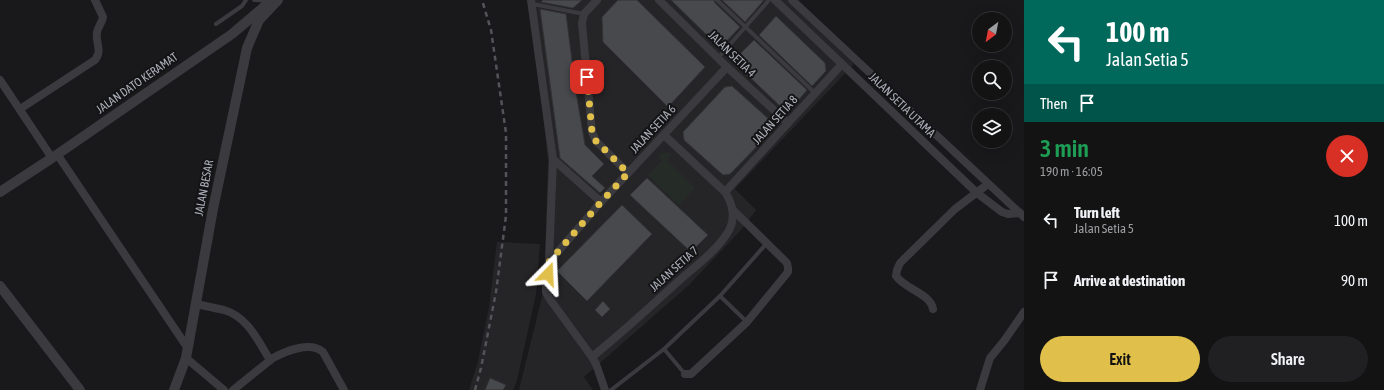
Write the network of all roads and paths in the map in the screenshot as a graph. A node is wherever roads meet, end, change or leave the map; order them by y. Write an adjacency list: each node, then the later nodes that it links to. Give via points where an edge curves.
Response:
1 (95, 0): 22 (street, via 104,17 97,33 98,56)
2 (246, 0): 13 (lane, via 242,6)
3 (254, 0): 4 (lane)
4 (274, 0): 15 (street, JALAN DATO KERAMAT); 16 (street, JALAN BESAR, via 259,20)
5 (597, 0): 12 (street)
6 (660, 0): 17 (street, JALAN SETIA 4)
7 (717, 0): 14 (lane)
8 (769, 0): 14 (lane)
9 (775, 0): 18 (street, JALAN SETIA UTAMA)
10 (792, 0): 28 (street)
11 (532, 2): 12 (lane); 26 (street)
12 (584, 14): 27 (street, via 582,23 592,132 596,141)
13 (216, 24)
14 (745, 27): 17 (lane); 21 (lane)
15 (232, 34): 16 (street, via 241,34); 25 (street, JALAN DATO KERAMAT)
16 (247, 48): 39 (street, JALAN BESAR)
17 (718, 58): 19 (street, JALAN SETIA 4)
18 (842, 64): 21 (street, JALAN SETIA 8); 31 (street, JALAN SETIA UTAMA)
19 (727, 67): 23 (street, JALAN SETIA 4); 24 (street, JALAN SETIA 6)
20 (0, 80): 22 (street)
21 (815, 93): 23 (street, JALAN SETIA 8)
22 (20, 109): 25 (street)
23 (788, 123): 30 (street, JALAN SETIA 8)
24 (664, 135): 27 (street, JALAN SETIA 6); 30 (street, JALAN SETIA 7)
25 (55, 156): 29 (street, JALAN DATO KERAMAT); 43 (street)
26 (553, 159): 32 (street); 36 (street)
27 (628, 173): 32 (street, JALAN SETIA 6)
28 (988, 184): 31 (street); 34 (street)
29 (0, 192)
30 (725, 192): 33 (street, JALAN SETIA 7)
31 (977, 193): 34 (street, JALAN SETIA UTAMA, via 1004,213); 40 (street, via 955,209 896,270 899,281 929,300)
32 (601, 202): 36 (street, JALAN SETIA 6)
33 (732, 209): 35 (street); 45 (street, JALAN SETIA 7, via 733,220 719,243)
34 (1022, 215)
35 (767, 243): 38 (lane); 42 (street, via 787,263 788,272)
36 (549, 262): 45 (street, via 546,292)
37 (0, 286): 49 (street)
38 (720, 296): 42 (lane); 44 (lane)
39 (196, 304): 43 (street, JALAN BESAR); 47 (street, via 225,310 242,320)
40 (933, 310)
41 (1024, 312): 56 (street, via 990,358)
42 (747, 322): 48 (street, via 691,374)
43 (187, 347): 46 (street, JALAN BESAR)
44 (664, 349): 48 (lane); 55 (lane)
45 (592, 357): 54 (street)
46 (186, 358): 50 (street, JALAN BESAR); 51 (street)
47 (270, 360): 52 (street); 53 (street, via 301,348 317,348 325,356)
48 (685, 374)
49 (80, 390)
50 (174, 390)
51 (224, 390)
52 (233, 390)
53 (344, 390)
54 (605, 390)
55 (611, 390)
56 (980, 390)

